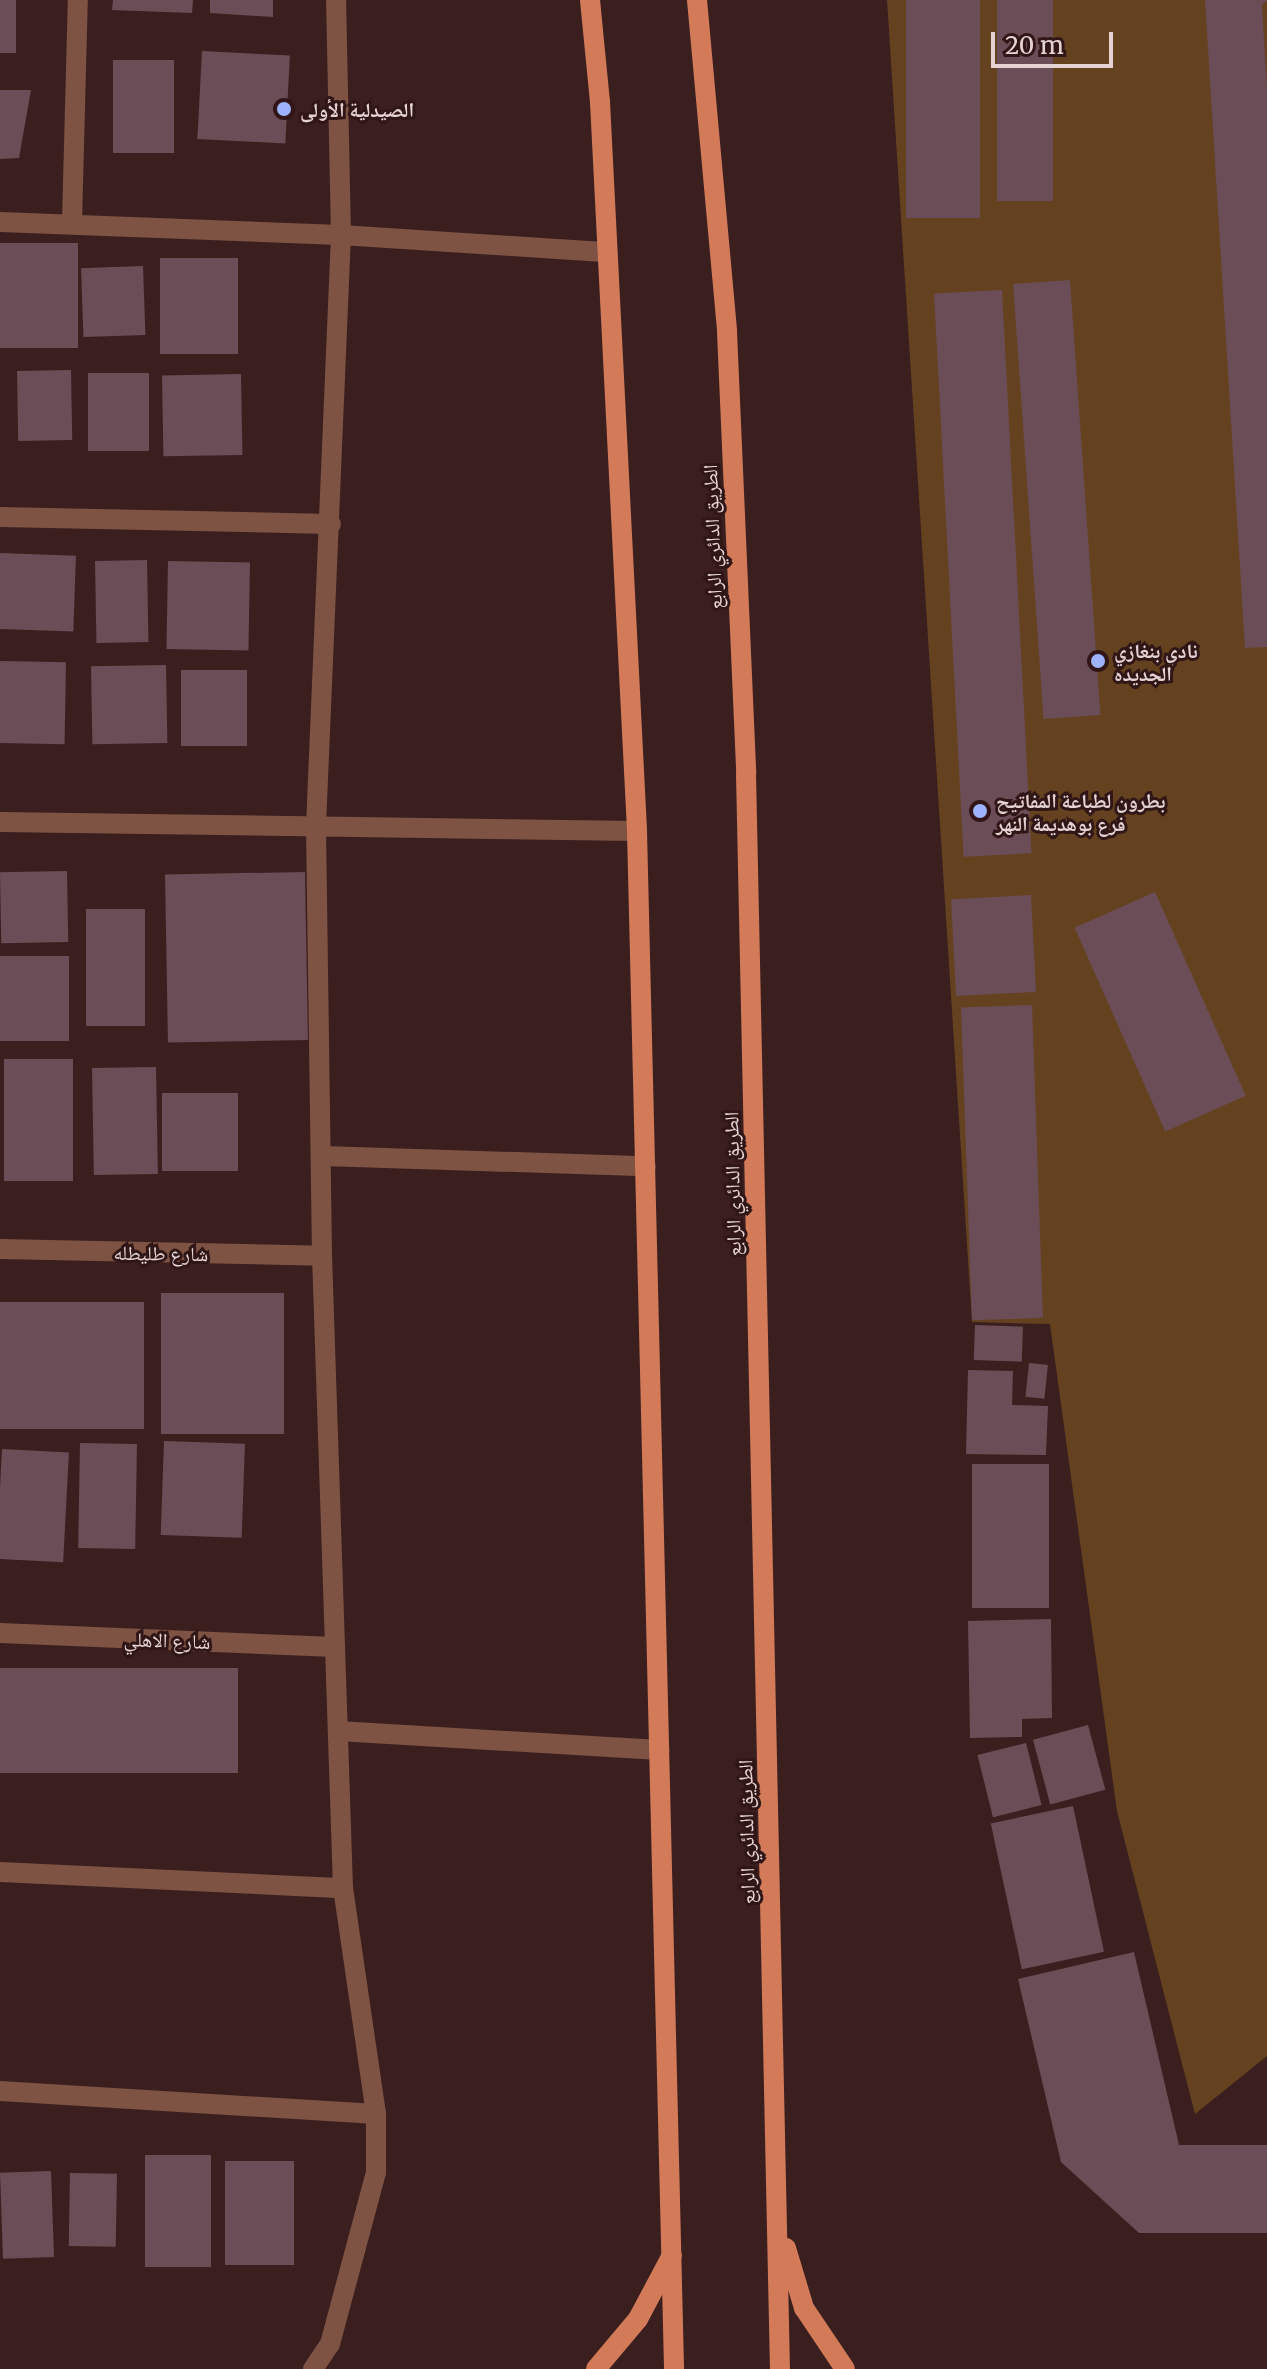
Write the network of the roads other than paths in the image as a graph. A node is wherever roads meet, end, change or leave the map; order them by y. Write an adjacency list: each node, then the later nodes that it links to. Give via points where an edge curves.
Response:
1 (78, 0): 6 (street)
2 (336, 0): 7 (street)
3 (590, 0): 8 (main road)
4 (697, 0): 26 (main road, الطريق الدائري الرابع, via 727,332 746,774)
5 (0, 222): 6 (street)
6 (72, 222): 7 (street)
7 (341, 235): 8 (street); 10 (street)
8 (607, 252): 13 (main road)
9 (0, 517): 10 (street)
10 (331, 524): 12 (street)
11 (0, 822): 12 (street)
12 (316, 826): 13 (street); 14 (street)
13 (637, 831): 15 (main road)
14 (322, 1156): 15 (street); 17 (street)
15 (646, 1166): 21 (main road)
16 (0, 1249): 17 (street, شارع طليطله)
17 (322, 1256): 19 (street)
18 (0, 1633): 19 (street, شارع الاهلي)
19 (335, 1647): 20 (street)
20 (338, 1731): 21 (street); 23 (street)
21 (659, 1750): 27 (main road)
22 (0, 1872): 23 (street)
23 (343, 1888): 25 (street)
24 (0, 2091): 25 (street)
25 (376, 2114): 28 (street, via 376,2172 330,2344)
26 (778, 2226): 31 (main road, الطريق الدائري الرابع); 32 (main road, via 804,2308)
27 (673, 2251): 29 (main road, via 638,2319); 30 (main road)
28 (313, 2369)
29 (596, 2369)
30 (674, 2369)
31 (780, 2369)
32 (845, 2369)

